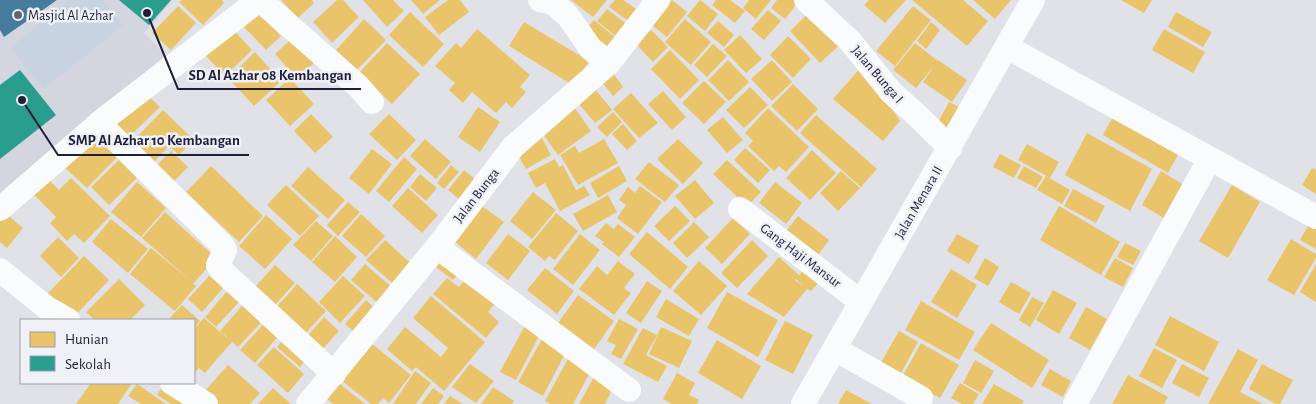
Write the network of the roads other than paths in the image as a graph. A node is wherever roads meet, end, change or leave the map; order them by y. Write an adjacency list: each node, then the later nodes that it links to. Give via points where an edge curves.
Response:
1 (260, 0): 8 (street); 9 (street)
2 (540, 0): 7 (street, via 553,3 568,16 591,49)
3 (658, 0): 7 (street, Jalan Bunga)
4 (806, 0): 10 (street, Jalan Bunga I, via 850,42 891,92)
5 (1033, 0): 6 (street, Jalan Menara II)
6 (1007, 47): 10 (street, Jalan Menara II); 11 (street)
7 (609, 63): 15 (street, Jalan Bunga, via 513,148)
8 (372, 102)
9 (99, 123): 12 (street); 20 (street, via 223,246 225,250 218,265 221,270)
10 (950, 148): 17 (street, Jalan Menara II)
11 (1209, 160): 14 (street); 27 (street)
12 (0, 209)
13 (740, 209): 17 (street, Gang Haji Mansur)
14 (1316, 217)
15 (437, 247): 20 (street, Jalan Bunga); 22 (street)
16 (0, 270): 18 (street, via 47,308)
17 (862, 302): 19 (street, Jalan Menara II)
18 (66, 319)
19 (834, 349): 23 (street); 26 (street, Jalan Menara II)
20 (334, 374): 25 (street, Jalan Bunga)
21 (174, 384): 24 (street)
22 (629, 390)
23 (921, 398)
24 (206, 404)
25 (308, 404)
26 (803, 404)
27 (1075, 404)

